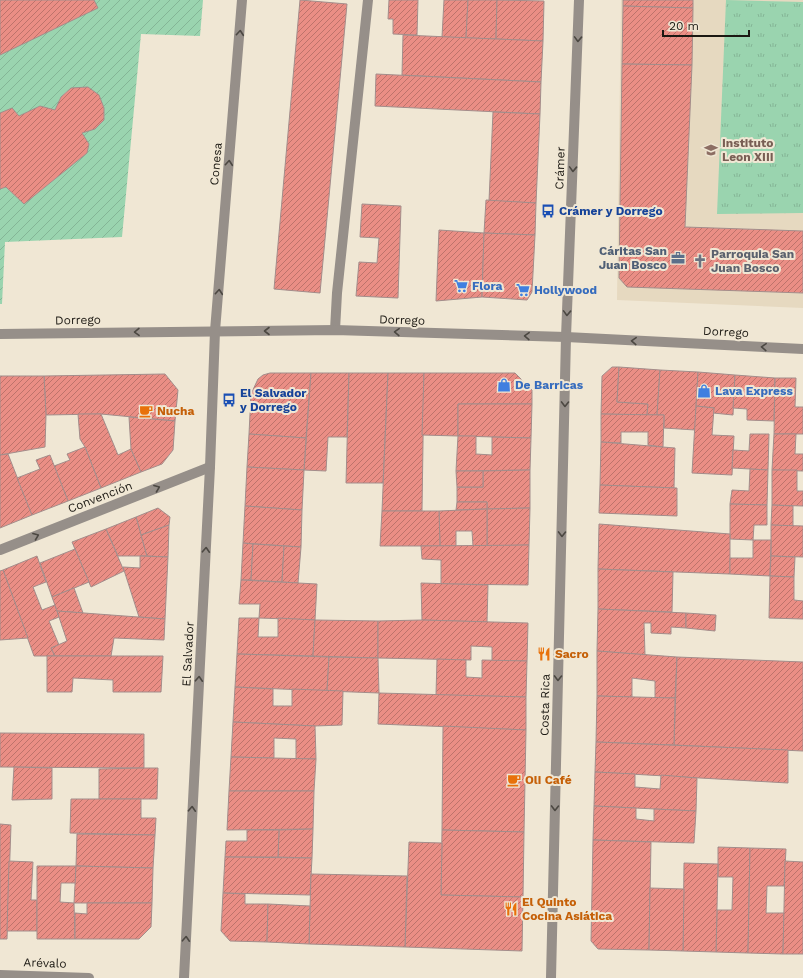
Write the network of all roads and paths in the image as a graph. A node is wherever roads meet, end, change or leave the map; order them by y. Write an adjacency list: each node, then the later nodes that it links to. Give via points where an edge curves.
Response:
1 (242, 0): 5 (street, Conesa, one-way to 1)
2 (368, 0): 4 (street, via 338,277)
3 (579, 0): 7 (street, Crámer, one-way to 7)
4 (335, 330): 5 (street, Dorrego, one-way to 5); 7 (street, Dorrego, one-way to 4)
5 (215, 331): 6 (street, Dorrego, one-way to 6); 9 (street, El Salvador)
6 (0, 334)
7 (566, 338): 8 (street, Dorrego, one-way to 7); 14 (street, Costa Rica, one-way to 14)
8 (803, 349)
9 (210, 467): 10 (street, Convención, one-way to 9); 13 (street, El Salvador, one-way to 9)
10 (0, 550)
11 (0, 975): 12 (street, Arévalo)
12 (89, 978)
13 (184, 978)
14 (551, 978)

